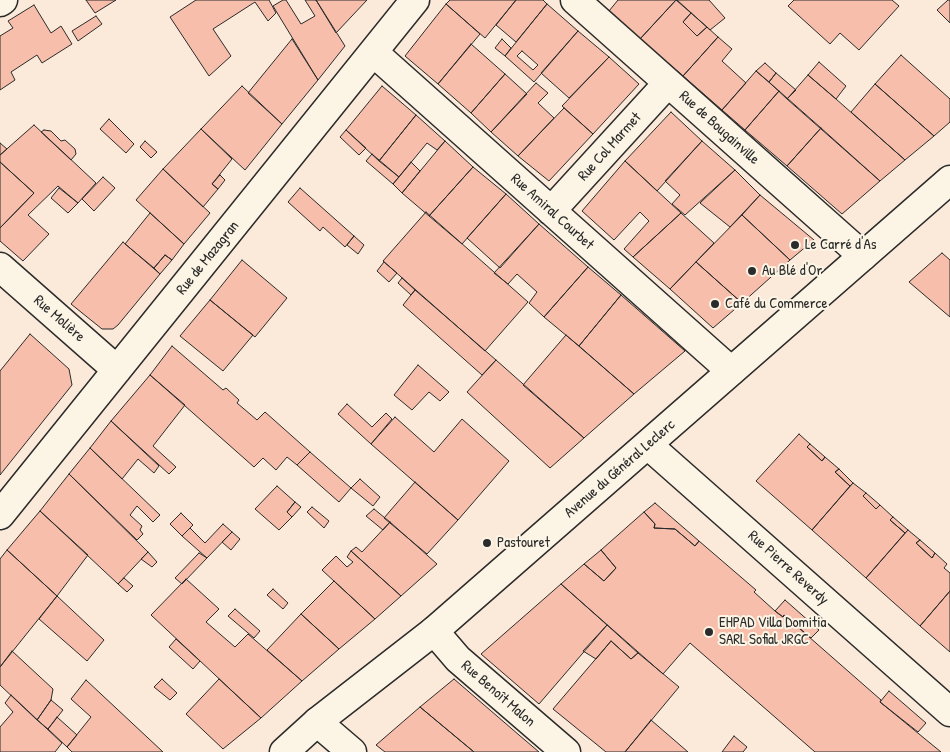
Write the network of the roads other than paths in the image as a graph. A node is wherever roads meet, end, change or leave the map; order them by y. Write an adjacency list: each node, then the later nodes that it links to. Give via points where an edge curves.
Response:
1 (415, 0): 3 (street, Rue de Mazagran)
2 (592, 5): 4 (street, Rue de Bougainville)
3 (373, 52): 6 (street, Rue Amiral Courbet); 9 (street, Rue de Mazagran)
4 (668, 83): 6 (street, Rue Col Marmet); 7 (street, Rue de Bougainville)
5 (950, 180): 7 (street, Avenue du Général Leclerc)
6 (551, 211): 10 (street, Rue Amiral Courbet)
7 (863, 256): 10 (street, Avenue du Général Leclerc)
8 (0, 267): 9 (street, Rue Molière)
9 (117, 370): 12 (street, Rue de Mazagran)
10 (731, 371): 11 (street, Avenue du Général Leclerc)
11 (648, 445): 13 (street, Avenue du Général Leclerc); 14 (street, Rue Pierre Reverdy)
12 (0, 516)
13 (434, 631): 15 (street, Avenue du Général Leclerc); 18 (street, Rue Benoît Malon, via 458,659)
14 (950, 712)
15 (317, 722): 16 (street, Avenue du Général Leclerc); 17 (street)
16 (284, 752)
17 (352, 752)
18 (566, 752)

